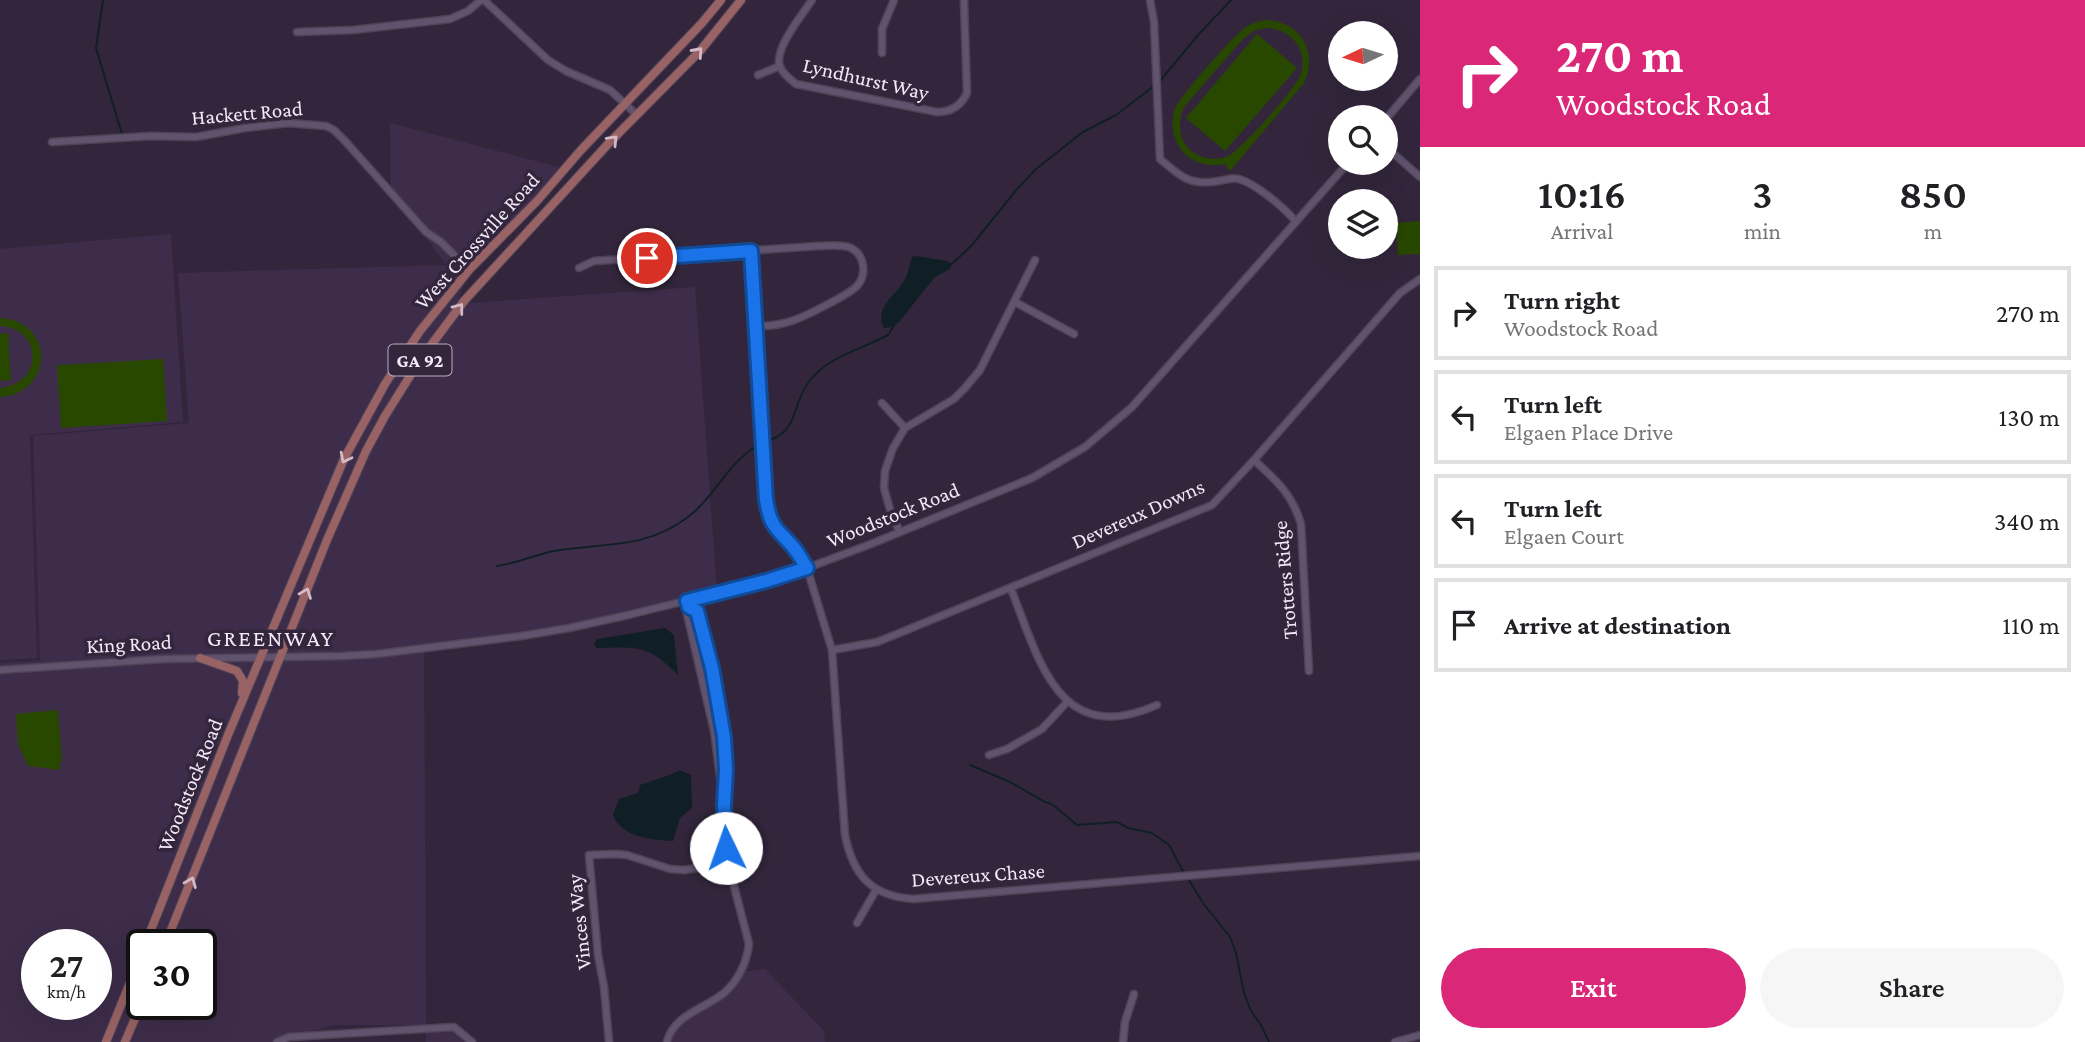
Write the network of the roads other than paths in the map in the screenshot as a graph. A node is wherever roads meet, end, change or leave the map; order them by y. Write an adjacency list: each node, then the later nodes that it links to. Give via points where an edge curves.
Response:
1 (482, 0): 8 (street, via 450,19); 13 (street, via 548,60 610,90)
2 (721, 0): 13 (main road, West Crossville Road / GA 92)
3 (741, 0): 15 (main road, West Crossville Road / GA 92, one-way to 3, via 700,51)
4 (812, 0): 10 (street, Lyndhurst Way, via 782,47)
5 (894, 0): 9 (street, via 881,29)
6 (964, 0): 10 (street, Lyndhurst Way, via 968,87 961,104 949,111 923,110 796,84)
7 (1150, 0): 20 (street, via 1160,159 1194,183 1238,178)
8 (297, 32)
9 (882, 53)
10 (780, 66): 11 (street)
11 (758, 75)
12 (1420, 79): 14 (street)
13 (625, 103): 15 (street); 24 (main road, West Crossville Road / GA 92)
14 (1398, 105)
15 (637, 115): 38 (main road, West Crossville Road / GA 92, one-way to 15, via 366,451 420,360 464,301)
16 (52, 142): 24 (street, Hackett Road, via 196,136 288,123 330,127 426,232)
17 (1398, 158): 19 (street)
18 (1337, 175): 20 (street, Woodstock Road)
19 (1420, 177)
20 (1296, 222): 32 (street, Woodstock Road, via 1109,429 1032,478)
21 (751, 251): 23 (street, via 594,261); 27 (street); 27 (street, via 840,246 852,248 864,265 858,285 845,295 798,320)
22 (1035, 260): 26 (street)
23 (579, 268)
24 (469, 270): 37 (main road, West Crossville Road / GA 92, one-way to 37, via 410,346 344,459)
25 (1420, 279): 31 (street, Devereux Downs, via 1400,293)
26 (1015, 302): 28 (street); 30 (street, via 980,369 964,389)
27 (756, 326): 33 (street, via 769,516)
28 (1074, 334)
29 (882, 403): 30 (street)
30 (905, 428): 32 (street, via 893,448 884,488)
31 (1254, 460): 34 (street, Devereux Downs, via 1212,505); 41 (street, Trotters Ridge, via 1284,488 1301,524)
32 (900, 532): 33 (street, Woodstock Road)
33 (807, 568): 35 (street, Woodstock Road); 36 (street)
34 (1011, 589): 36 (street, Devereux Downs, via 877,642); 42 (street, via 1043,669)
35 (688, 604): 38 (street, Woodstock Road, via 521,636 361,655); 46 (street); 46 (street, via 697,611 720,712 726,769)
36 (832, 650): 49 (street, via 845,835 855,867)
37 (261, 657): 38 (street, Woodstock Road); 39 (street, King Road); 43 (main road, Woodstock Road / GA 92)
38 (281, 657): 52 (main road, Woodstock Road / GA 92, one-way to 38)
39 (200, 658): 40 (street, King Road); 43 (main road, via 237,671 243,681)
40 (0, 670)
41 (1309, 671)
42 (1067, 702): 44 (street, via 1106,716 1128,715); 45 (street, via 1042,729)
43 (241, 704): 51 (main road, Woodstock Road / GA 92)
44 (1157, 705)
45 (989, 755)
46 (724, 806): 48 (street)
47 (1420, 856): 49 (street, Devereux Chase, via 913,899)
48 (728, 863): 63 (street, Vinces Way, via 684,870 627,855 589,855); 64 (street, via 748,953 729,989 687,1015 673,1027)
49 (876, 890): 50 (street)
50 (857, 923)
51 (151, 929)
52 (171, 929)
53 (126, 993): 58 (main road)
54 (1134, 994): 65 (street)
55 (134, 1020): 59 (main road)
56 (387, 1031): 60 (street, via 289,1037); 61 (street); 62 (street, via 454,1027)
57 (1420, 1035): 66 (street)
58 (106, 1042)
59 (125, 1042)
60 (276, 1042)
61 (388, 1042)
62 (472, 1042)
63 (609, 1042)
64 (667, 1042)
65 (1123, 1042)
66 (1395, 1042)

